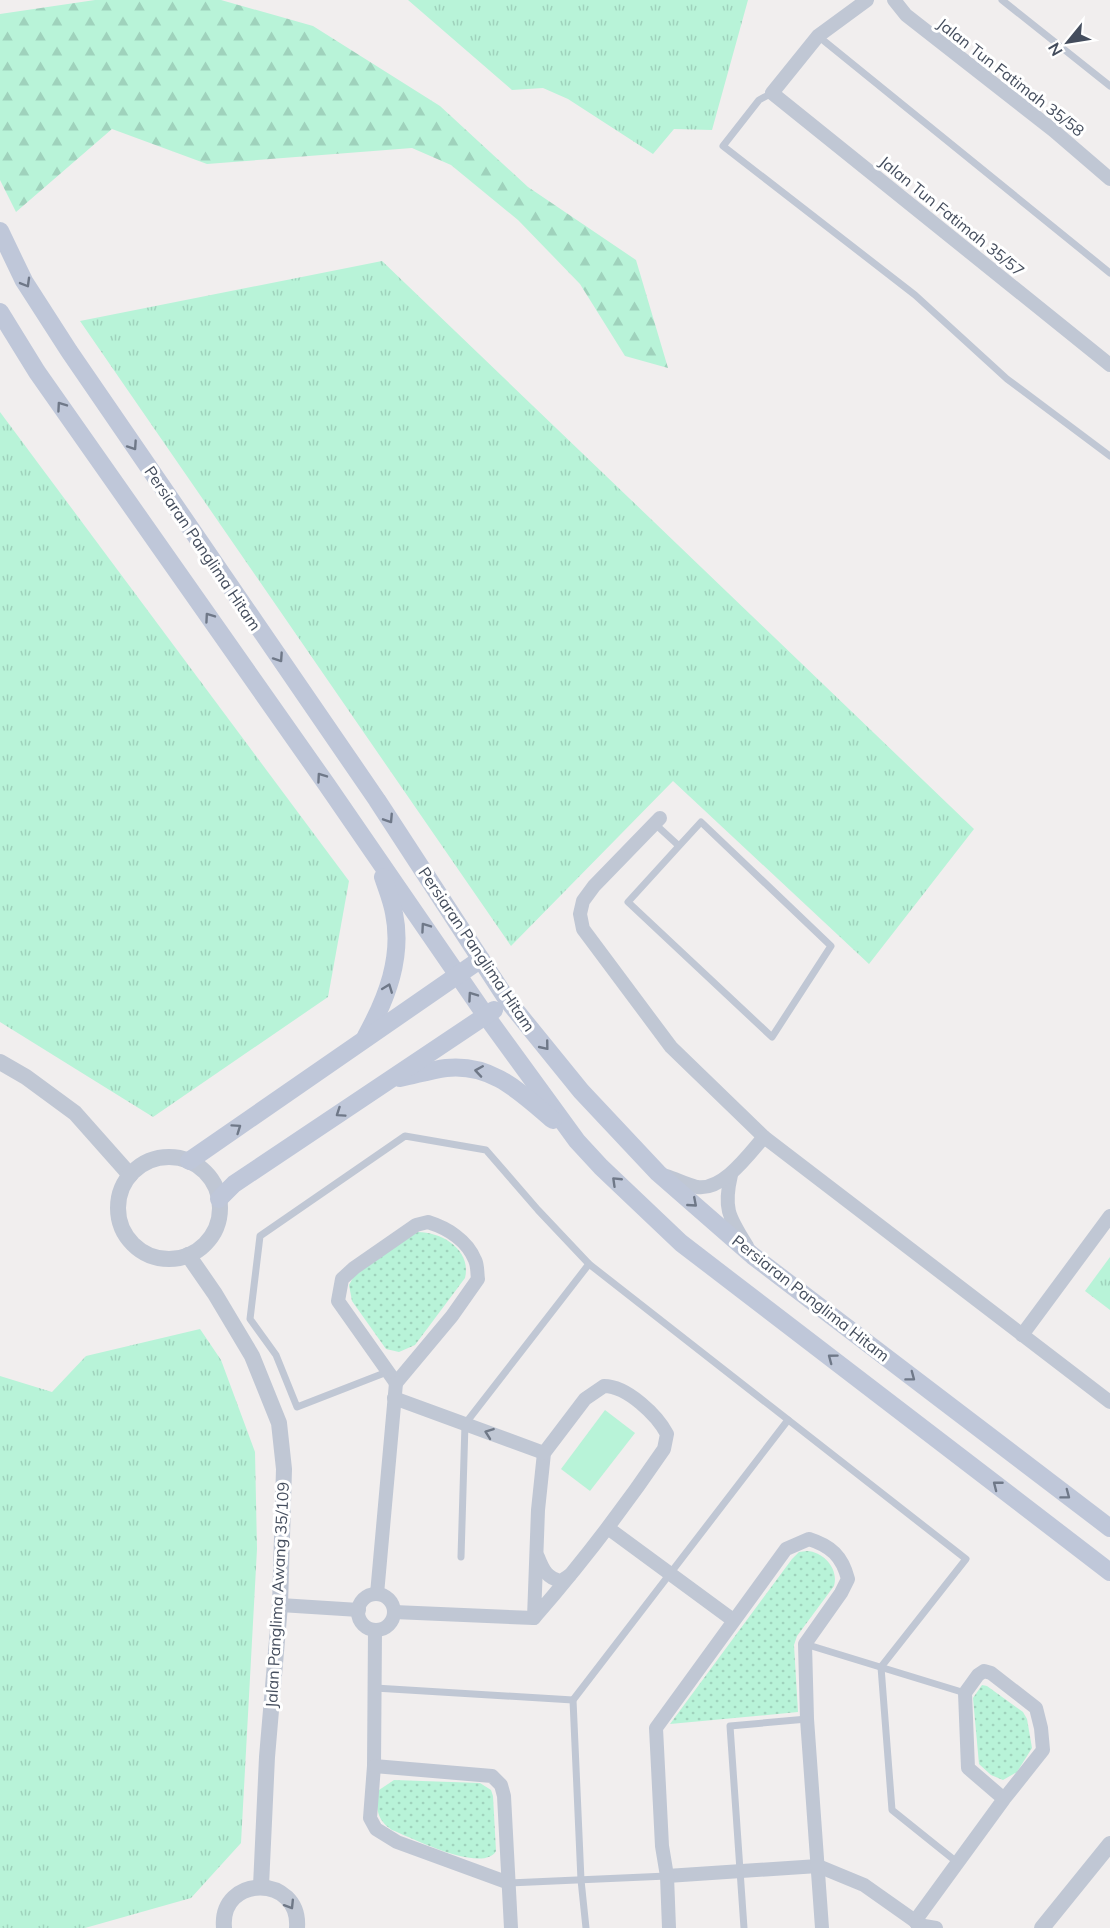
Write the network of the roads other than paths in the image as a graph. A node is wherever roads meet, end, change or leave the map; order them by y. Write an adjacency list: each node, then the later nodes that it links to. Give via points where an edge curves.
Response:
1 (867, 0): 4 (street)
2 (894, 0): 7 (street, Jalan Tun Fatimah 35/58, via 906,15)
3 (1002, 0): 5 (lane)
4 (818, 36): 6 (street); 9 (lane)
5 (1110, 86)
6 (772, 93): 11 (street, Jalan Tun Fatimah 35/57); 12 (lane, via 759,100 723,146 915,295 1007,379)
7 (1110, 179)
8 (0, 231): 16 (main road, Persiaran Panglima Hitam, one-way to 16, via 24,281 69,351 377,800)
9 (1110, 273)
10 (0, 312): 15 (main road, Persiaran Panglima Hitam, one-way to 10, via 37,372)
11 (1110, 365)
12 (1110, 456)
13 (657, 820): 14 (lane); 23 (street, via 583,901 583,929 671,1047)
14 (679, 846): 14 (lane, via 701,822 831,946 772,1037 628,902)
15 (377, 860): 17 (main road, Persiaran Panglima Hitam, one-way to 15); 20 (main road, one-way to 15, via 389,986 398,950 394,913)
16 (481, 959): 17 (main road); 18 (main road, Persiaran Panglima Hitam)
17 (458, 975): 19 (main road, Persiaran Panglima Hitam, one-way to 17); 20 (main road)
18 (508, 1001): 19 (main road); 26 (main road, Persiaran Panglima Hitam, one-way to 26, via 581,1091)
19 (486, 1016): 22 (main road); 24 (main road, Persiaran Panglima Hitam)
20 (363, 1040): 25 (main road, one-way to 20)
21 (0, 1062): 27 (street, via 75,1113)
22 (389, 1081): 24 (main road, one-way to 22, via 514,1086 486,1071 447,1068); 29 (main road, one-way to 29, via 234,1184)
23 (764, 1137): 28 (street); 34 (street)
24 (577, 1141): 46 (main road, Persiaran Panglima Hitam, one-way to 24, via 681,1243)
25 (189, 1161): 27 (street, via 157,1158); 29 (street, via 203,1170)
26 (658, 1173): 28 (street, via 700,1187); 32 (main road, Persiaran Panglima Hitam, one-way to 32)
27 (130, 1174): 31 (street, via 118,1204 119,1220 127,1236 154,1257)
28 (731, 1175): 32 (street, via 727,1207)
29 (219, 1199): 31 (street, via 214,1233)
30 (1110, 1216): 34 (street)
31 (189, 1256): 50 (street, Jalan Panglima Awang 35/109, via 252,1356 279,1423 284,1469)
32 (753, 1256): 43 (main road, Persiaran Panglima Hitam, one-way to 43)
33 (590, 1264): 35 (lane, via 486,1150 405,1136 260,1236 250,1319 276,1356 297,1407); 39 (lane); 40 (lane)
34 (1022, 1335): 38 (street)
35 (387, 1371): 36 (street); 36 (street, via 338,1301 342,1279 416,1225 428,1222 444,1227 463,1242 476,1261 478,1280)
36 (396, 1383): 37 (street)
37 (394, 1398): 40 (street); 49 (street)
38 (1110, 1402)
39 (788, 1420): 47 (lane); 57 (lane, via 966,1559)
40 (465, 1424): 41 (street, one-way to 40); 45 (lane)
41 (543, 1453): 42 (street, via 585,1399 604,1386 622,1390 660,1420 668,1434 664,1449); 44 (street)
42 (608, 1528): 47 (street); 48 (street)
43 (1110, 1528)
44 (537, 1556): 48 (street, via 552,1579 561,1581); 53 (street)
45 (461, 1557)
46 (1110, 1572)
47 (671, 1573): 54 (street); 60 (lane)
48 (572, 1574): 53 (street)
49 (377, 1594): 51 (street, via 367,1597); 52 (street, via 387,1597)
50 (280, 1605): 51 (street); 71 (street, Jalan Panglima Awang 35/109)
51 (358, 1610): 55 (street, via 361,1621)
52 (394, 1612): 53 (street); 55 (street, via 391,1623)
53 (534, 1618)
54 (733, 1620): 56 (street, via 786,1549 809,1539 829,1548 844,1564 848,1579); 68 (street, via 656,1728)
55 (375, 1630): 58 (street)
56 (805, 1644): 57 (lane); 61 (street)
57 (881, 1667): 59 (lane); 65 (lane, via 892,1810)
58 (375, 1688): 60 (lane); 62 (street)
59 (965, 1693): 63 (street, via 968,1768); 63 (street, via 984,1671 1036,1708 1043,1750)
60 (573, 1700): 69 (lane)
61 (807, 1719): 66 (street); 67 (lane, via 730,1725)
62 (374, 1766): 70 (street, via 370,1818 376,1829 397,1842); 70 (street, via 492,1776 501,1785 504,1796)
63 (1004, 1799): 65 (street)
64 (1110, 1844): 81 (street)
65 (958, 1863): 72 (street)
66 (818, 1866): 67 (street); 72 (street, via 864,1885); 79 (street)
67 (740, 1870): 68 (street); 78 (lane)
68 (667, 1876): 69 (lane); 77 (street)
69 (581, 1880): 70 (lane); 76 (lane)
70 (509, 1883): 75 (street)
71 (261, 1886): 73 (street, via 232,1899 226,1909); 74 (street, one-way to 74, via 277,1890 287,1898 294,1908)
72 (915, 1925): 80 (street)
73 (224, 1928)
74 (297, 1928)
75 (511, 1928)
76 (585, 1928)
77 (669, 1928)
78 (744, 1928)
79 (822, 1928)
80 (936, 1928)
81 (1042, 1928)

